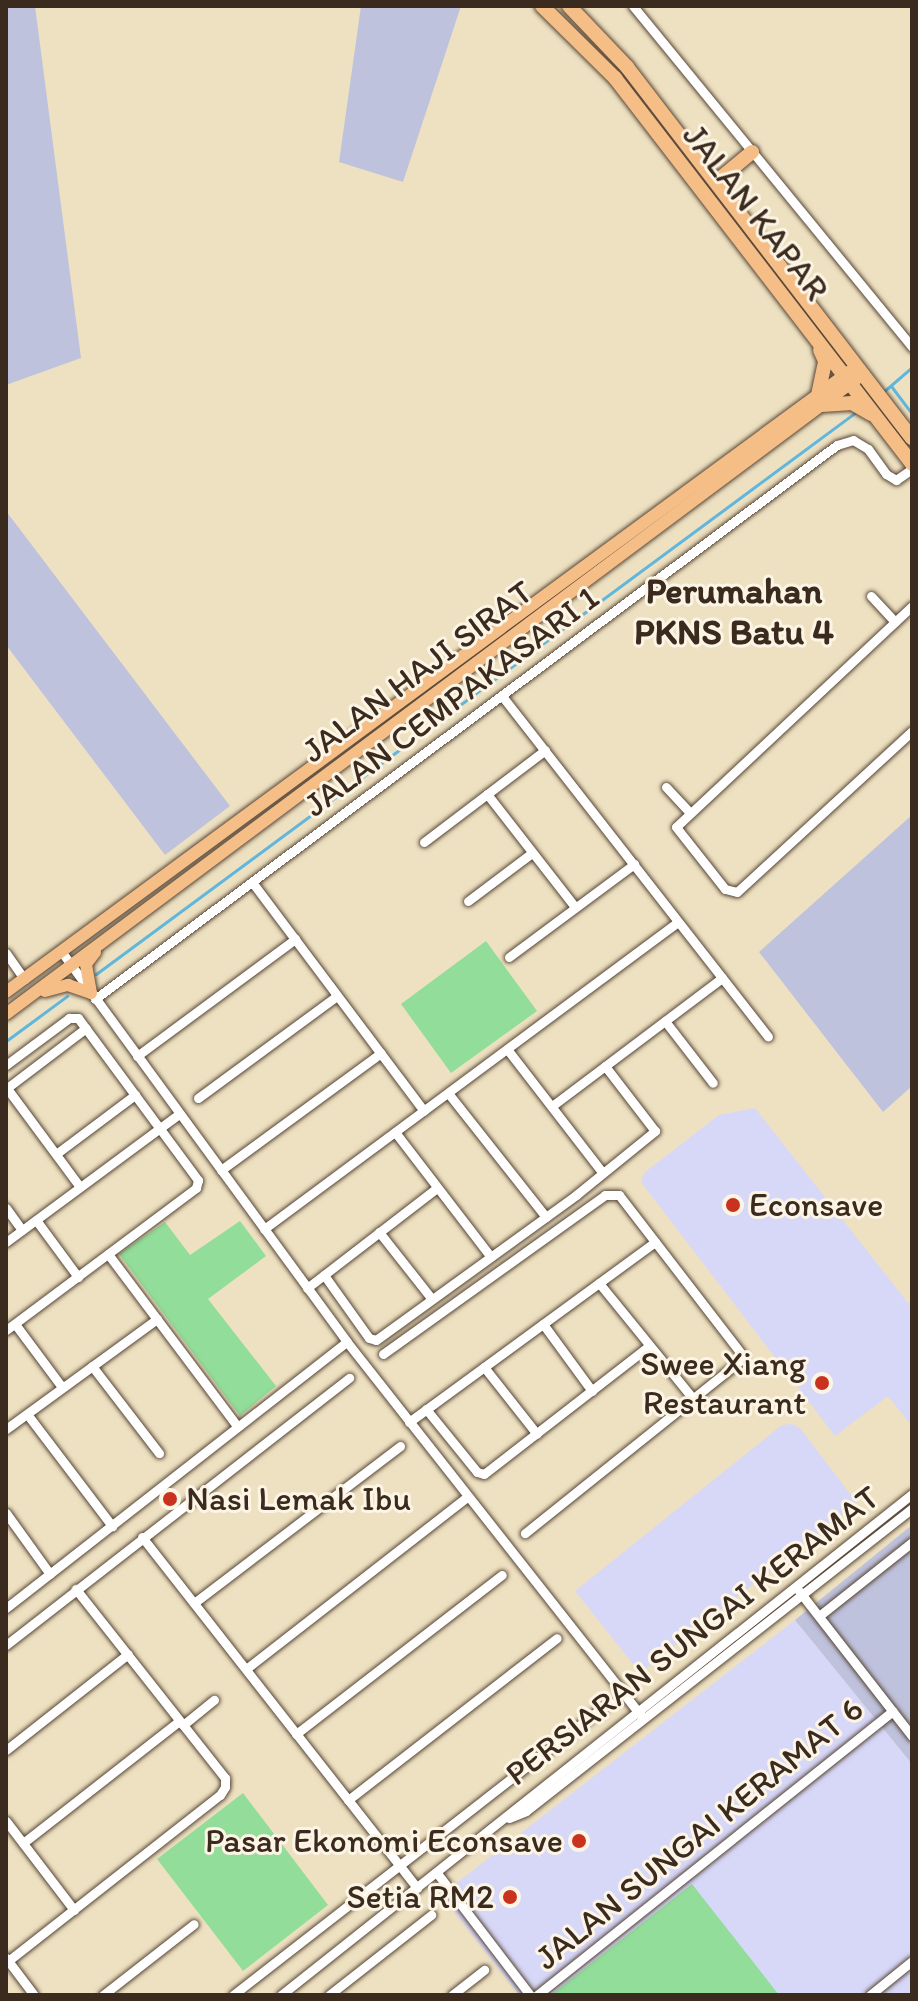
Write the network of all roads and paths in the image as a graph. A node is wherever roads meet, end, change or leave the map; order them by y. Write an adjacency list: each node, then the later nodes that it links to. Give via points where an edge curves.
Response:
1 (542, 6): 7 (highway, JALAN KAPAR, via 615,78)
2 (569, 6): 5 (highway, JALAN KAPAR)
3 (633, 6): 4 (street)
4 (746, 156): 5 (highway); 9 (street)
5 (721, 178): 6 (highway, JALAN KAPAR)
6 (779, 264): 7 (highway); 10 (highway, JALAN KAPAR)
7 (766, 275): 8 (highway, JALAN KAPAR)
8 (814, 336): 10 (highway, JALAN KAPAR); 11 (highway, via 825,361)
9 (912, 347)
10 (865, 395): 11 (highway); 11 (main road, JALAN HAJI SIRAT); 12 (highway, JALAN KAPAR); 13 (highway, JALAN KAPAR)
11 (820, 400): 27 (main road, JALAN HAJI SIRAT); 32 (main road, JALAN HAJI SIRAT)
12 (912, 438)
13 (912, 466): 17 (street, JALAN CEMPAKASARI 1, via 896,480 853,440 837,445)
14 (871, 596): 16 (street)
15 (912, 606): 16 (street)
16 (895, 622): 22 (street)
17 (502, 696): 19 (street); 26 (street, JALAN CEMPAKASARI 1)
18 (912, 731): 22 (street, via 737,892 725,889 677,830)
19 (545, 750): 21 (street); 25 (street)
20 (666, 787): 22 (street)
21 (487, 794): 23 (street); 24 (street)
22 (690, 813)
23 (424, 842)
24 (532, 853): 28 (street); 29 (street)
25 (634, 864): 29 (street); 30 (street)
26 (252, 882): 31 (street); 39 (street, JALAN CEMPAKASARI 1)
27 (158, 899): 35 (main road, JALAN HAJI SIRAT); 39 (main road, via 92,955 85,973)
28 (468, 901)
29 (575, 907): 34 (street)
30 (678, 922): 36 (street); 45 (street)
31 (295, 939): 40 (street); 47 (street)
32 (61, 951): 35 (street); 37 (main road, JALAN HAJI SIRAT)
33 (6, 953): 37 (street)
34 (509, 957)
35 (70, 964): 39 (street); 41 (main road, JALAN HAJI SIRAT)
36 (722, 978): 42 (street); 44 (street)
37 (24, 979): 38 (main road, JALAN HAJI SIRAT)
38 (6, 992)
39 (93, 996): 41 (main road, via 68,985 55,986); 47 (street)
40 (337, 996): 46 (street); 54 (street)
41 (6, 1015)
42 (665, 1021): 49 (street); 50 (street)
43 (86, 1028): 48 (street, via 78,1018 69,1018); 51 (street); 53 (street)
44 (768, 1037)
45 (507, 1049): 52 (street); 55 (street)
46 (381, 1053): 56 (street); 61 (street)
47 (137, 1056): 57 (street)
48 (6, 1065)
49 (605, 1066): 55 (street); 62 (street, via 655,1131)
50 (713, 1083)
51 (7, 1088): 60 (street)
52 (448, 1093): 56 (street); 66 (street)
53 (135, 1095): 58 (street); 60 (street)
54 (198, 1098)
55 (552, 1106): 62 (street)
56 (424, 1111): 59 (street)
57 (179, 1114): 58 (street); 61 (street)
58 (160, 1128): 63 (street); 73 (street, via 198,1180 196,1188)
59 (395, 1132): 64 (street); 68 (street)
60 (56, 1154): 63 (street)
61 (221, 1170): 68 (street)
62 (602, 1172): 66 (street)
63 (80, 1187): 67 (street)
64 (437, 1188): 70 (street); 74 (street)
65 (6, 1208): 69 (street)
66 (546, 1217): 74 (street)
67 (36, 1220): 69 (street); 76 (street)
68 (264, 1229): 78 (street)
69 (22, 1230): 71 (street)
70 (379, 1232): 75 (street); 79 (street)
71 (6, 1242)
72 (655, 1242): 77 (street); 86 (street, via 619,1195 605,1195); 92 (street, via 742,1355 737,1366)
73 (108, 1254): 76 (street); 80 (street)
74 (490, 1256): 79 (street)
75 (324, 1275): 78 (street); 79 (street, via 373,1341)
76 (78, 1277): 81 (street)
77 (599, 1283): 82 (street); 85 (street)
78 (307, 1288): 84 (street)
79 (432, 1299)
80 (157, 1319): 87 (street); 96 (street)
81 (15, 1324): 83 (street); 90 (street)
82 (543, 1324): 88 (street); 91 (street)
83 (6, 1330)
84 (347, 1342): 95 (street); 96 (street)
85 (649, 1346): 91 (street); 92 (street)
86 (383, 1354)
87 (92, 1366): 90 (street); 100 (street)
88 (484, 1367): 93 (street); 98 (street)
89 (349, 1378): 107 (street)
90 (62, 1387): 94 (street)
91 (592, 1391): 98 (street)
92 (694, 1400): 106 (street)
93 (426, 1409): 95 (street); 98 (street, via 484,1474)
94 (27, 1414): 97 (street); 105 (street)
95 (409, 1422): 102 (street)
96 (238, 1427): 105 (street)
97 (6, 1429)
98 (537, 1434)
99 (400, 1446): 113 (street)
100 (159, 1453)
101 (912, 1494): 112 (street, PERSIARAN SUNGAI KERAMAT)
102 (468, 1496): 119 (street); 123 (street)
103 (912, 1508): 112 (street, PERSIARAN SUNGAI KERAMAT)
104 (6, 1513): 109 (street)
105 (112, 1526): 109 (street)
106 (525, 1533)
107 (142, 1537): 111 (street); 113 (street)
108 (912, 1542): 115 (street)
109 (50, 1574): 114 (street)
110 (502, 1575): 125 (street)
111 (76, 1589): 117 (street); 118 (street)
112 (798, 1590): 115 (street, JALAN SUNGAI KERAMAT 6); 123 (street, PERSIARAN SUNGAI KERAMAT)
113 (194, 1603): 119 (street)
114 (6, 1608)
115 (819, 1616): 122 (street, JALAN SUNGAI KERAMAT 6)
116 (557, 1638): 128 (street)
117 (6, 1645)
118 (128, 1654): 124 (street); 127 (street)
119 (246, 1669): 125 (street)
120 (214, 1700): 124 (street)
121 (610, 1702): 131 (street, PERSIARAN SUNGAI KERAMAT)
122 (893, 1711): 126 (street, JALAN SUNGAI KERAMAT 6); 147 (street, JALAN SUNGAI KERAMAT 6)
123 (639, 1714): 132 (street, PERSIARAN SUNGAI KERAMAT, via 518,1804)
124 (181, 1723): 130 (street); 134 (street, via 225,1778 225,1787)
125 (296, 1734): 128 (street)
126 (912, 1736)
127 (6, 1750)
128 (348, 1800): 131 (street)
129 (6, 1821): 130 (street)
130 (23, 1843): 134 (street)
131 (399, 1865): 133 (street); 142 (street, PERSIARAN SUNGAI KERAMAT)
132 (437, 1873): 133 (street, PERSIARAN SUNGAI KERAMAT); 146 (street)
133 (417, 1888): 143 (street, PERSIARAN SUNGAI KERAMAT)
134 (74, 1910): 137 (street)
135 (431, 1915): 144 (street)
136 (194, 1924): 141 (street)
137 (7, 1960): 140 (street)
138 (912, 1961): 148 (street)
139 (484, 1970): 145 (street)
140 (34, 1995)
141 (103, 1995)
142 (233, 1995)
143 (281, 1995)
144 (329, 1995)
145 (452, 1995)
146 (530, 1995)
147 (537, 1995)
148 (870, 1995)

